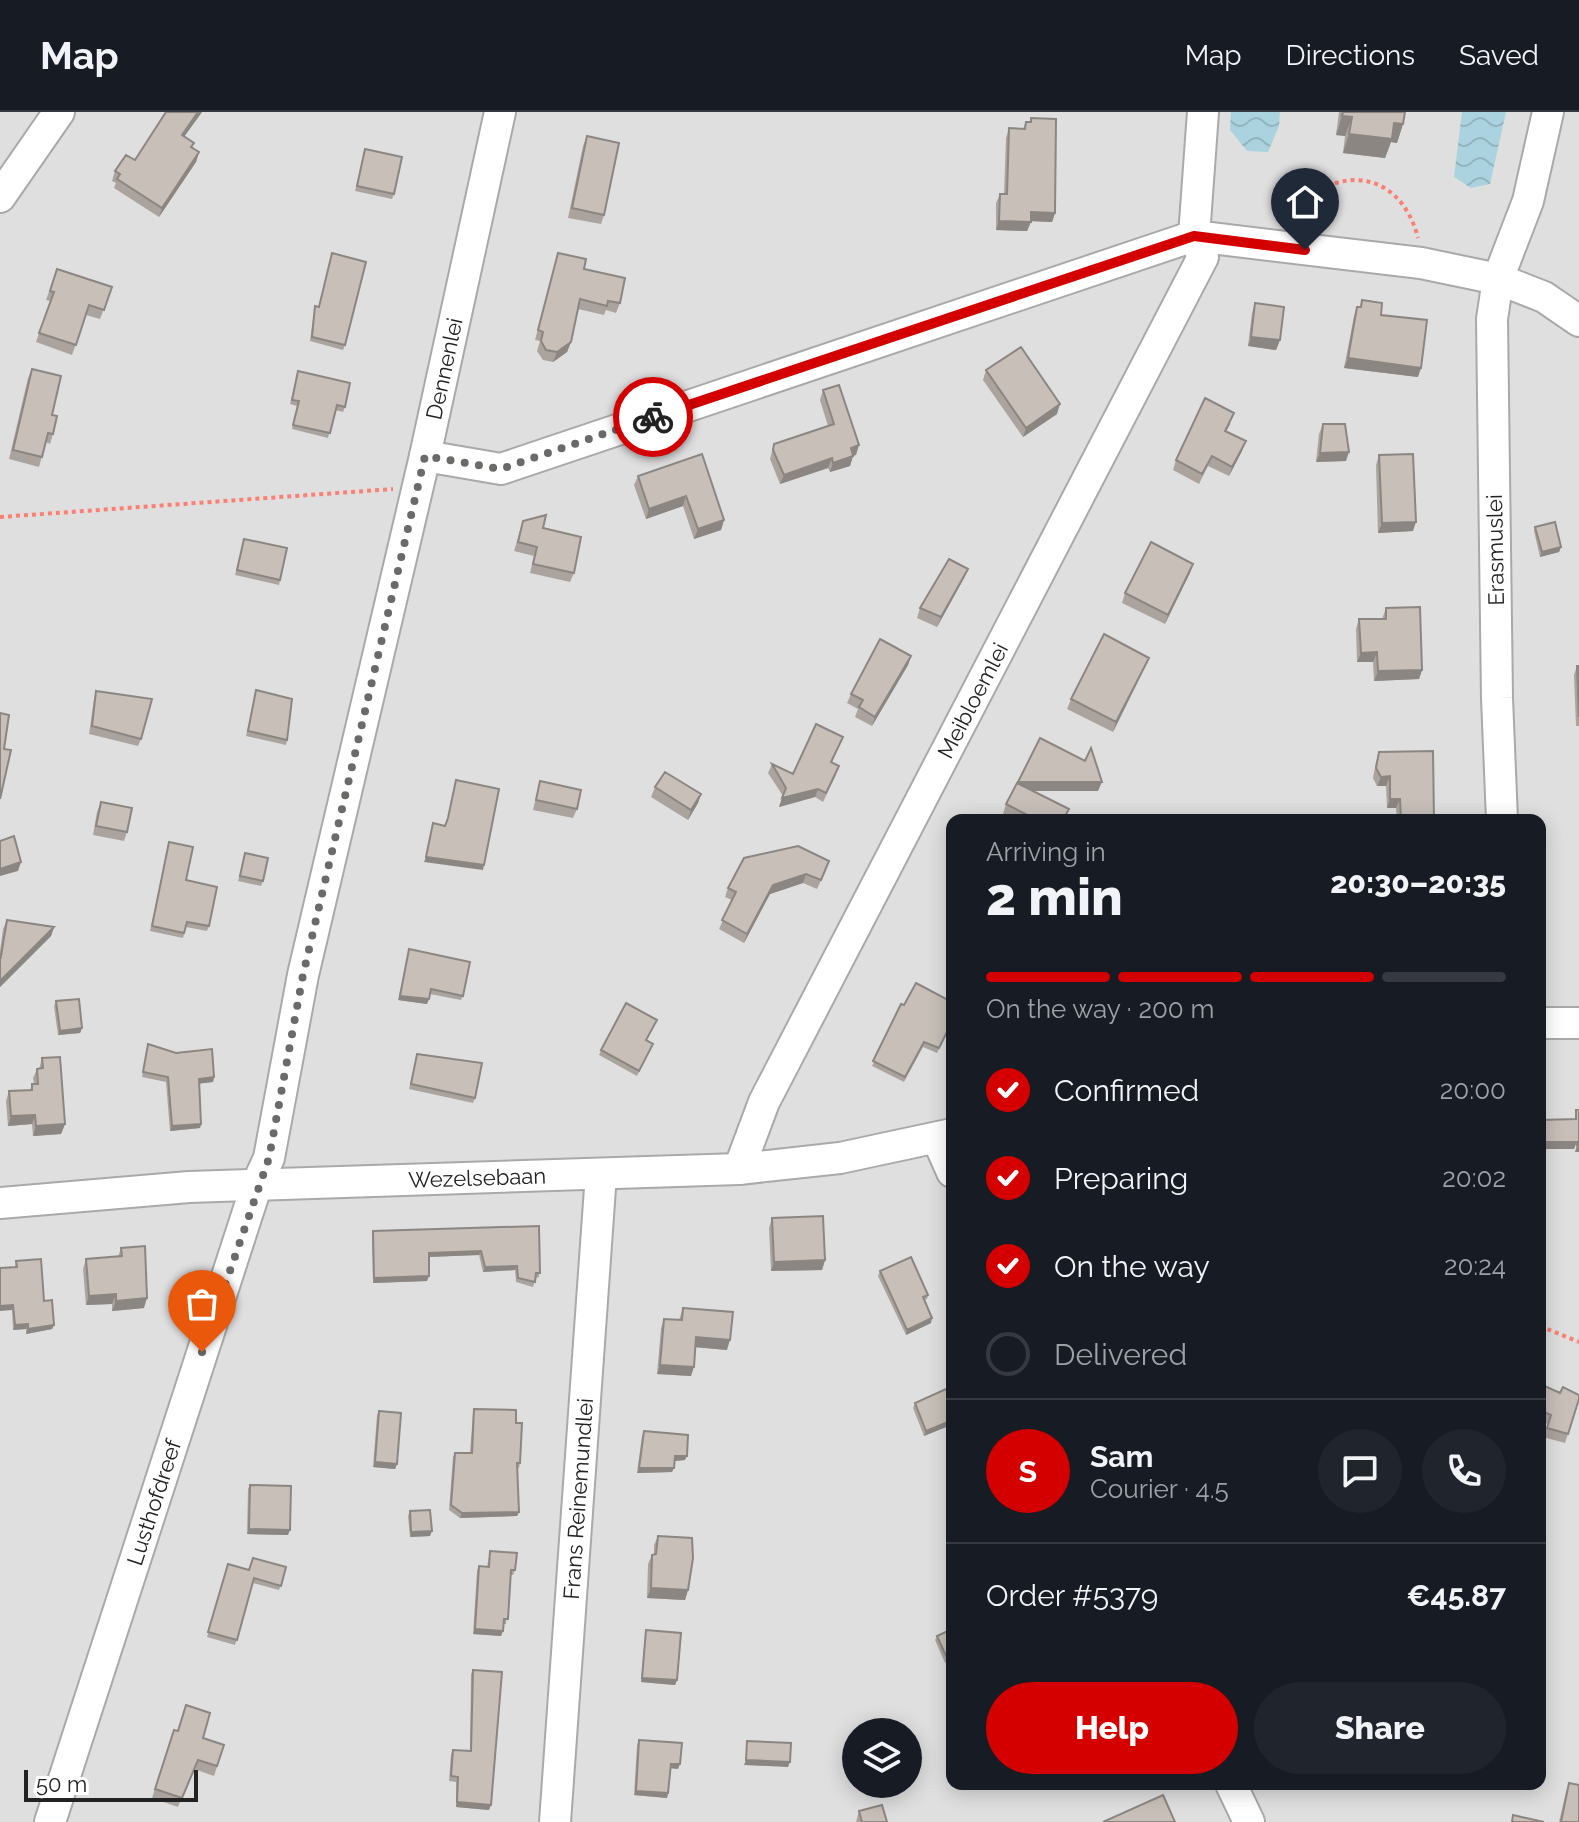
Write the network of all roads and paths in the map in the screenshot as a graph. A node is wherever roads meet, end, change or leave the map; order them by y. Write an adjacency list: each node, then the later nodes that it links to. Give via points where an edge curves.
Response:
1 (59, 112): 5 (street)
2 (500, 112): 11 (street, Dennenlei)
3 (1203, 112): 6 (street)
4 (1548, 112): 9 (street, Erasmuslei, via 1528,201)
5 (0, 197)
6 (1194, 236): 7 (street); 11 (street, via 501,469); 18 (street, Meibloemlei, via 1203,257 764,1102)
7 (1276, 247): 8 (street); 8 (path, via 1284,225 1314,190 1335,180 1358,180 1400,199 1413,218)
8 (1421, 263): 9 (street)
9 (1498, 279): 10 (street, via 1544,297); 14 (street, Erasmuslei, via 1493,350)
10 (1579, 321)
11 (425, 456): 12 (street, Dennenlei)
12 (416, 488): 13 (path); 20 (street, Dennenlei, via 303,975 269,1158)
13 (0, 517)
14 (1502, 814)
15 (1546, 1023): 16 (street)
16 (1579, 1023)
17 (944, 1136): 18 (street, Wezelsebaan, via 840,1158)
18 (739, 1169): 19 (street, Wezelsebaan)
19 (601, 1174): 20 (street, Wezelsebaan); 26 (street, Frans Reinemundlei)
20 (257, 1184): 21 (street, Wezelsebaan); 25 (street, Lusthofdreef)
21 (0, 1203)
22 (1546, 1328): 23 (path)
23 (1579, 1342)
24 (1234, 1790): 27 (street)
25 (50, 1822)
26 (555, 1822)
27 (1249, 1822)

